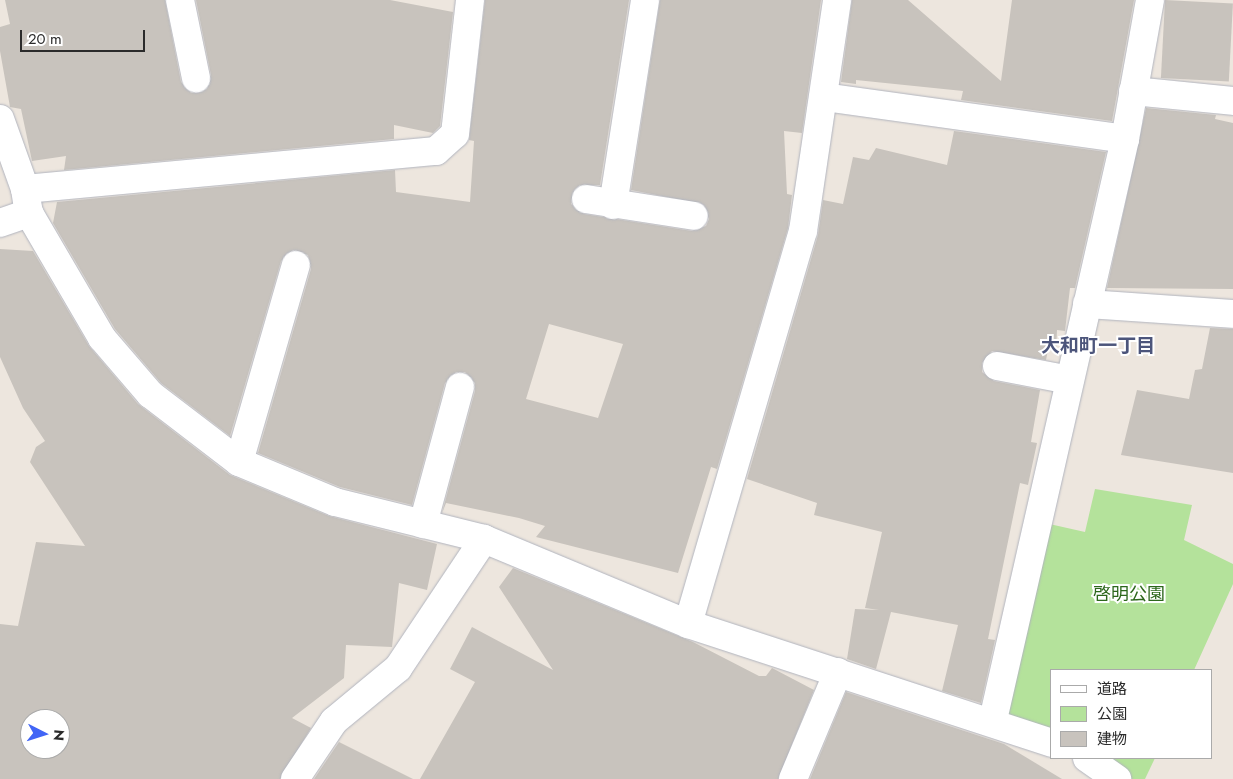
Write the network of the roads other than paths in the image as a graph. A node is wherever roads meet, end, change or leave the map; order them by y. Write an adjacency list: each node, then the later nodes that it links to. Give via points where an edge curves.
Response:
1 (180, 0): 6 (street)
2 (470, 0): 13 (street, via 455,134 436,151)
3 (645, 0): 14 (street)
4 (837, 0): 8 (street)
5 (1150, 0): 7 (street)
6 (196, 78)
7 (1133, 91): 9 (street); 11 (street)
8 (824, 97): 11 (street); 26 (street, via 803,231)
9 (1233, 101)
10 (0, 119): 13 (street)
11 (1125, 139): 18 (street)
12 (586, 199): 14 (street)
13 (27, 201): 16 (street); 23 (street, via 102,338 150,394)
14 (613, 205): 15 (street)
15 (694, 216)
16 (0, 223)
17 (296, 266): 23 (street)
18 (1087, 304): 19 (street); 21 (street)
19 (1233, 314)
20 (997, 366): 21 (street)
21 (1070, 380): 28 (street)
22 (460, 387): 24 (street)
23 (239, 462): 24 (street, via 335,502)
24 (423, 524): 25 (street)
25 (484, 539): 26 (street); 31 (street, via 398,668 334,721)
26 (688, 624): 27 (street)
27 (838, 672): 28 (street); 32 (street)
28 (993, 720): 29 (street)
29 (1050, 741)
30 (1087, 759): 33 (street)
31 (295, 779)
32 (793, 779)
33 (1116, 779)

